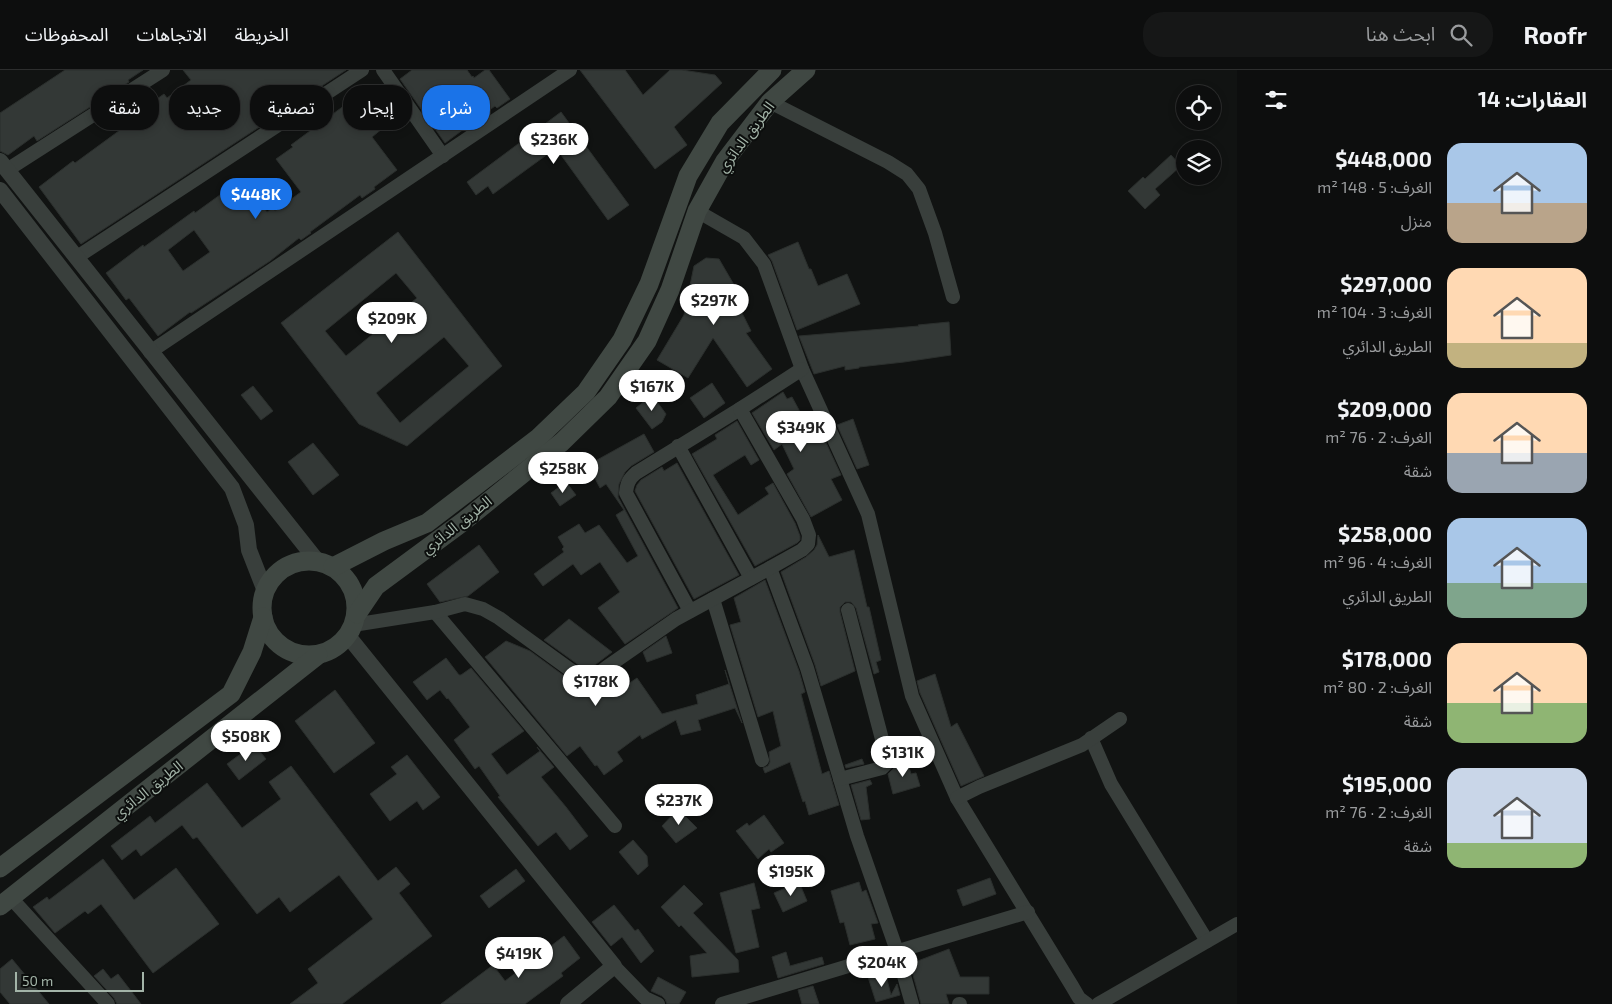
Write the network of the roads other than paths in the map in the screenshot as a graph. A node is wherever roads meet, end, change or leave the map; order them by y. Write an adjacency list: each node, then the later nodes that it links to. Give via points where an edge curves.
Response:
1 (163, 70): 9 (street)
2 (362, 70): 12 (street)
3 (383, 70): 8 (street)
4 (570, 70): 8 (street)
5 (772, 70): 19 (main road, الطريق الدائري, via 720,124 688,176 649,284 622,340 586,392 538,438 427,524)
6 (806, 70): 7 (main road, الطريق الدائري)
7 (770, 102): 11 (main road, الطريق الدائري, via 725,161); 13 (street, via 906,174 919,189)
8 (443, 156): 14 (street)
9 (2, 169): 12 (street)
10 (0, 190): 15 (street)
11 (697, 211): 16 (street, via 744,238 764,264); 28 (main road, الطريق الدائري, via 670,290 647,341 608,397 562,442 376,586)
12 (77, 257): 14 (street)
13 (953, 297)
14 (150, 352): 15 (street); 19 (street)
15 (135, 362): 22 (street, via 232,488 246,525 249,550)
16 (802, 369): 17 (street); 34 (street, via 868,514 912,696)
17 (740, 410): 18 (street); 20 (street, via 809,535 808,544 802,550)
18 (678, 446): 21 (street); 25 (street, via 636,473 627,485 626,493)
19 (326, 564): 22 (main road, via 305,561 293,564 281,570); 28 (main road, via 342,574 354,592 357,603)
20 (770, 568): 21 (street); 33 (street, via 807,668)
21 (751, 578): 23 (street)
22 (265, 591): 27 (main road)
23 (713, 599): 25 (street); 32 (street)
24 (848, 610): 33 (street, via 888,762 882,768)
25 (690, 611): 26 (street, via 587,682 483,609 465,604)
26 (435, 612): 28 (street); 35 (street)
27 (263, 617): 29 (main road, via 273,639 282,647 306,656); 36 (main road, الطريق الدائري, via 252,652 231,694)
28 (353, 625): 29 (main road, via 340,644); 42 (street)
29 (318, 655): 37 (main road, الطريق الدائري)
30 (1120, 719): 31 (street)
31 (1091, 738): 34 (street, via 1082,745); 40 (street, via 1111,784)
32 (762, 760)
33 (840, 779): 41 (street)
34 (957, 798): 38 (street)
35 (615, 826)
36 (0, 868)
37 (6, 902): 43 (street)
38 (1028, 912): 41 (street); 48 (street, via 1079,998)
39 (1237, 924): 40 (street)
40 (1207, 941): 49 (street)
41 (896, 951): 46 (street); 47 (street)
42 (614, 966): 44 (street); 45 (street, via 644,998)
43 (108, 1004)
44 (568, 1004)
45 (658, 1004)
46 (722, 1004)
47 (912, 1004)
48 (1087, 1004)
49 (1098, 1004)

